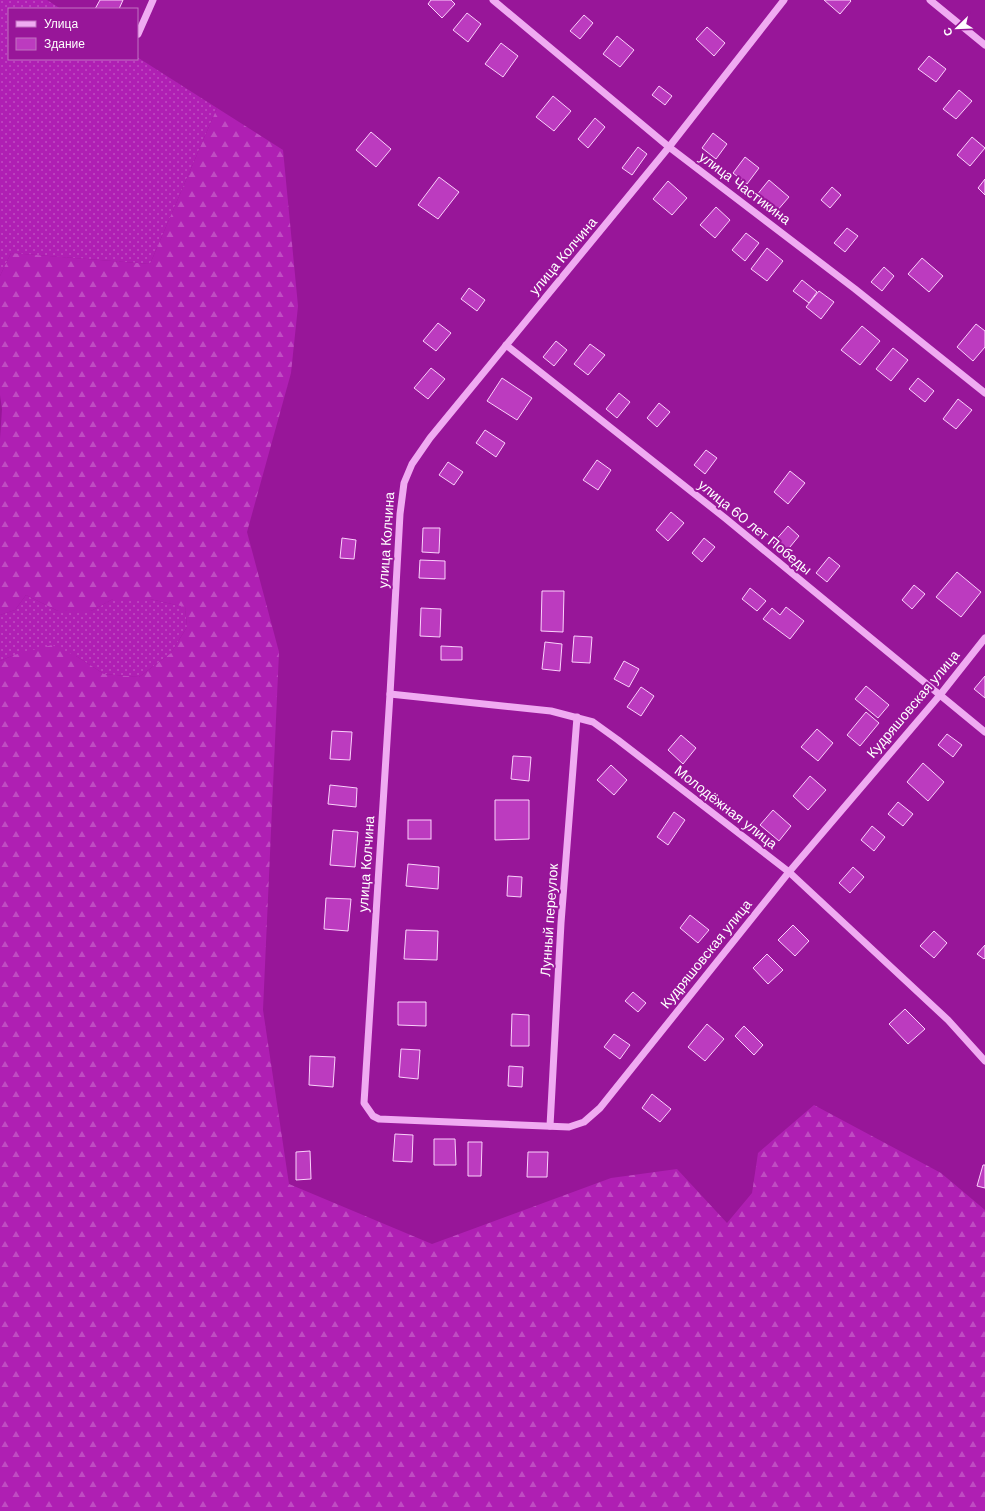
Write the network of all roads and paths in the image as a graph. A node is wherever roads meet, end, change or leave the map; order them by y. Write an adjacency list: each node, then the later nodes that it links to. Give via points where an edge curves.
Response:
1 (153, 0): 5 (street)
2 (493, 0): 7 (street, улица Частикина)
3 (784, 0): 7 (street, улица Колчина)
4 (930, 0): 6 (street)
5 (138, 34)
6 (985, 45)
7 (669, 147): 8 (street, улица Колчина); 9 (street, улица Частикина, via 855,289)
8 (506, 345): 11 (street, улица Колчина, via 430,438 412,464 404,483); 12 (street, улица 60 лет Победы, via 725,518)
9 (985, 393)
10 (985, 638): 12 (street, Кудряшовская улица)
11 (390, 694): 13 (street, Молодёжная улица, via 551,711); 17 (street, улица Колчина, via 364,1103)
12 (940, 695): 14 (street, улица 60 лет Победы); 15 (street, Кудряшовская улица)
13 (577, 717): 15 (street, Молодёжная улица, via 593,722 618,740); 18 (street, Лунный переулок, via 561,924)
14 (985, 732)
15 (789, 872): 16 (street, Молодёжная улица, via 948,1020); 18 (street, Кудряшовская улица, via 600,1108 584,1122 576,1125)
16 (985, 1061)
17 (372, 1116): 18 (street, Кудряшовская улица, via 379,1119)
18 (550, 1126)

